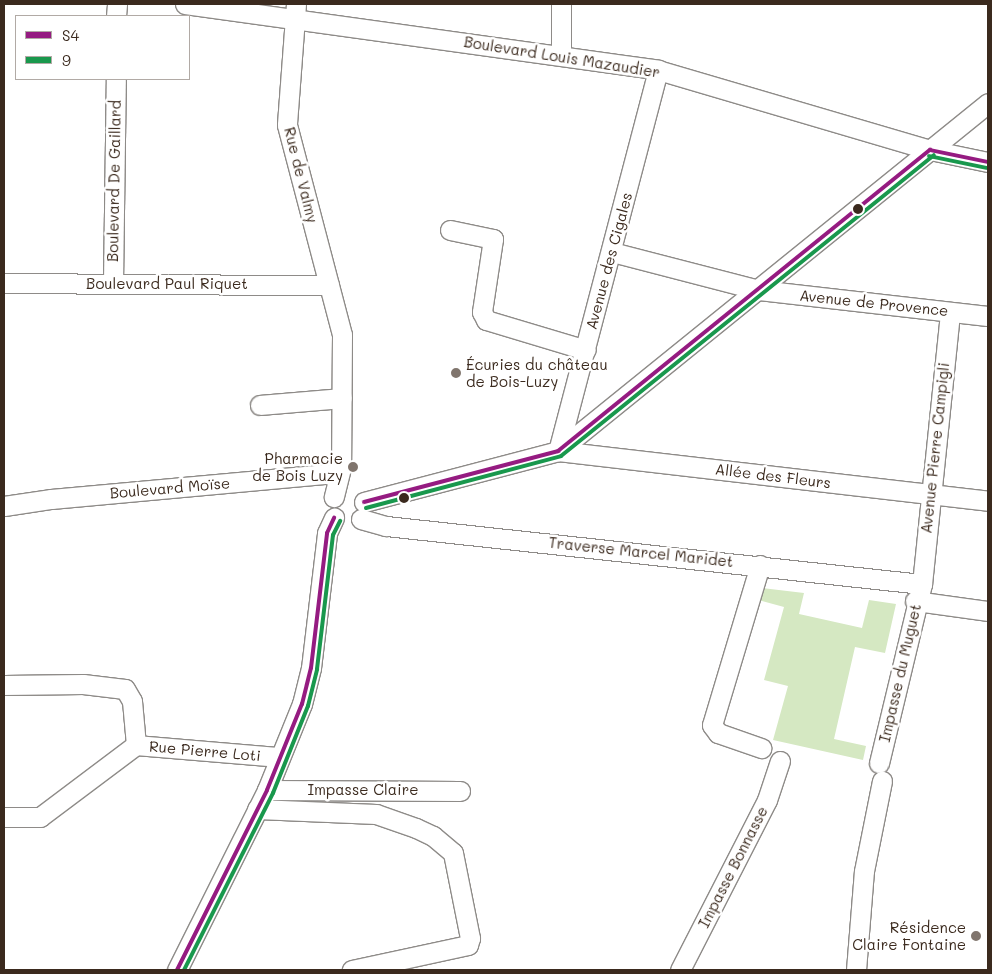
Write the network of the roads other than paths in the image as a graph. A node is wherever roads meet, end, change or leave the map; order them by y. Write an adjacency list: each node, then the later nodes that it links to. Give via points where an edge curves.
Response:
1 (185, 4): 3 (street, Boulevard Louis Mazaudier)
2 (561, 4): 4 (street)
3 (295, 11): 4 (street, Boulevard Louis Mazaudier); 14 (street, Rue de Valmy, via 286,125)
4 (561, 55): 5 (street, Boulevard Louis Mazaudier)
5 (658, 70): 8 (street, Boulevard Louis Mazaudier); 11 (street, Avenue des Cigales)
6 (116, 80): 13 (street, Boulevard De Gaillard)
7 (988, 103): 8 (street)
8 (930, 150): 9 (street, Boulevard Louis Mazaudier); 15 (street)
9 (988, 162)
10 (450, 230): 18 (street, via 493,239 482,312 486,320)
11 (612, 252): 15 (street, Avenue de Provence); 18 (street, Avenue des Cigales)
12 (4, 283): 13 (street, Boulevard Paul Riquet)
13 (113, 284): 14 (street, Boulevard Paul Riquet)
14 (330, 285): 19 (street, Rue de Valmy, via 342,335)
15 (759, 290): 16 (street, Avenue de Provence); 21 (street)
16 (950, 312): 17 (street, Avenue de Provence); 23 (street, Avenue Pierre Campigli)
17 (988, 316)
18 (580, 348): 21 (street, Avenue des Cigales)
19 (342, 398): 20 (street); 22 (street, Rue de Valmy, via 340,468)
20 (260, 406)
21 (558, 451): 23 (street, Allée des Fleurs); 27 (street)
22 (336, 477): 24 (street, Rue de Valmy); 26 (street, Boulevard Moïse, via 327,474)
23 (929, 494): 25 (street, Allée des Fleurs); 30 (street, Avenue Pierre Campigli)
24 (334, 497): 27 (street, via 350,491); 28 (street, via 331,511)
25 (988, 501)
26 (4, 506)
27 (362, 511): 28 (street, via 347,525); 29 (street, Traverse Marcel Maridet, via 386,526)
28 (334, 518): 35 (street, via 327,533 320,576 311,668 302,704)
29 (760, 565): 30 (street, Traverse Marcel Maridet); 34 (street, via 712,725 718,733)
30 (918, 593): 31 (street, Traverse Marcel Maridet); 44 (street, Impasse du Muguet, via 864,871)
31 (988, 611)
32 (4, 685): 33 (street, via 83,684 125,689 132,701)
33 (136, 745): 35 (street, Rue Pierre Loti); 40 (street, Rue Pierre Loti, via 40,817)
34 (761, 748)
35 (280, 757): 37 (street)
36 (780, 762): 43 (street, Impasse Bonnasse, via 767,800)
37 (267, 790): 38 (street, Impasse Claire); 39 (street)
38 (460, 790)
39 (257, 809): 41 (street); 42 (street, via 376,814 433,836 453,853 470,938 468,945)
40 (4, 818)
41 (177, 970)
42 (352, 970)
43 (680, 970)
44 (856, 970)

